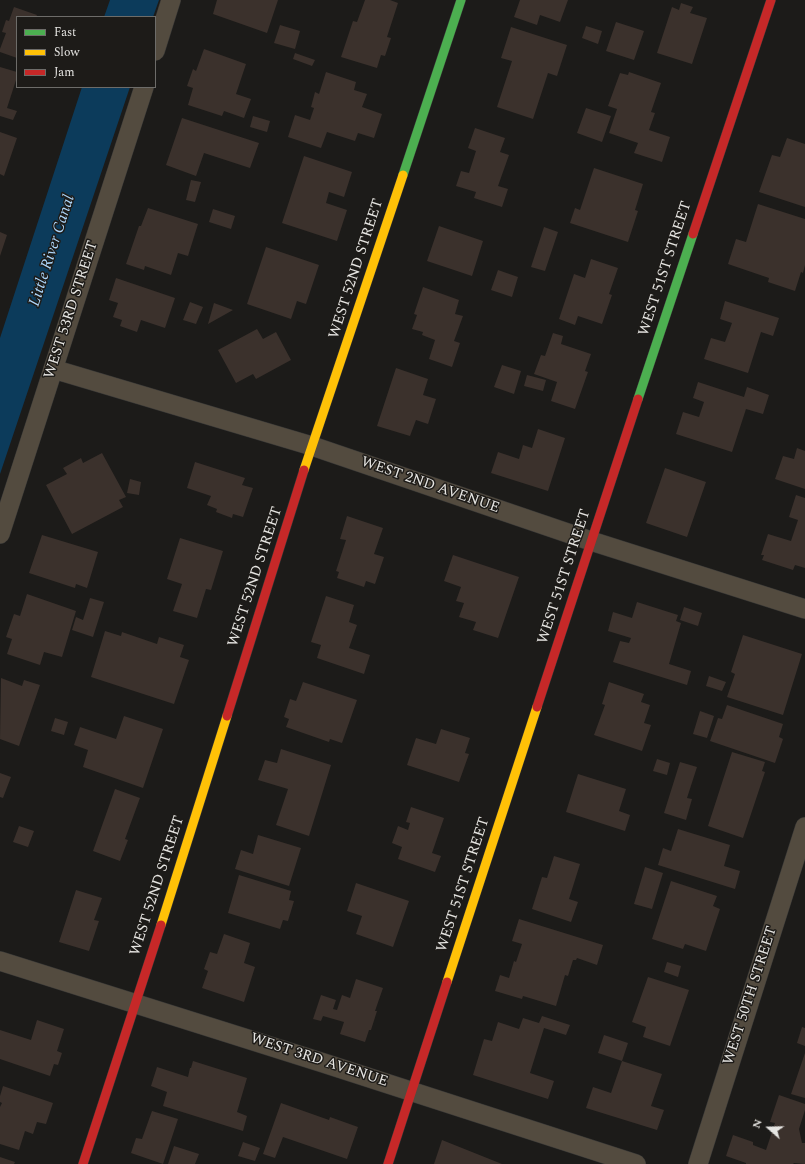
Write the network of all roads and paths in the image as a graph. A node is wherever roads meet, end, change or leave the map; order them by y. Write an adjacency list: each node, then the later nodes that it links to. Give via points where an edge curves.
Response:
1 (171, 0): 4 (street)
2 (461, 0): 7 (street, WEST 52ND STREET)
3 (771, 0): 9 (street, WEST 51ST STREET)
4 (156, 48)
5 (144, 88): 6 (street, WEST 53RD STREET)
6 (53, 369): 7 (street, WEST 2ND AVENUE); 8 (street, WEST 53RD STREET)
7 (312, 446): 9 (street, WEST 2ND AVENUE); 13 (street, WEST 52ND STREET)
8 (0, 534)
9 (591, 541): 10 (street, WEST 2ND AVENUE); 14 (street, WEST 51ST STREET)
10 (805, 609)
11 (805, 827): 18 (street, WEST 50TH STREET)
12 (0, 961): 13 (street, WEST 3RD AVENUE)
13 (136, 1003): 14 (street, WEST 3RD AVENUE); 15 (street, WEST 52ND STREET)
14 (412, 1091): 16 (street, WEST 51ST STREET); 17 (street, WEST 3RD AVENUE)
15 (83, 1164)
16 (388, 1164)
17 (636, 1164)
18 (698, 1164)

